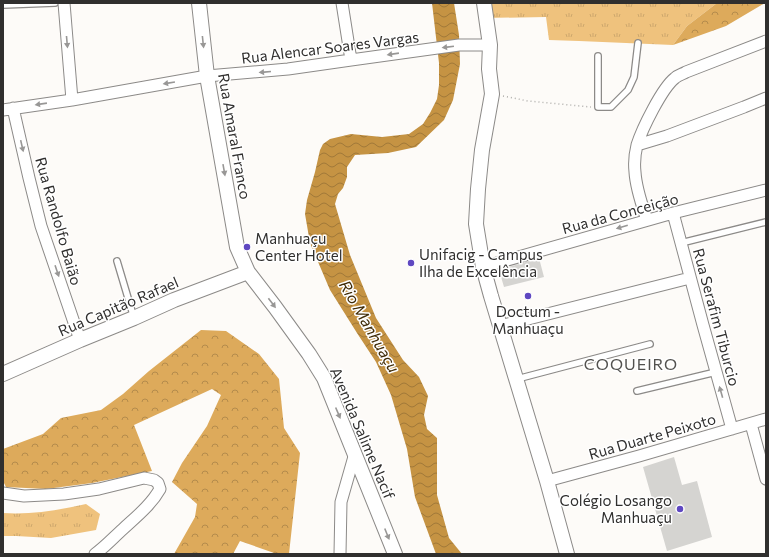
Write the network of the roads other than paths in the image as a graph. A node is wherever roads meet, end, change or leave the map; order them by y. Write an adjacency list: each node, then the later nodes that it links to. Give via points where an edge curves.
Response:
1 (55, 3): 6 (lane)
2 (64, 3): 14 (street, one-way to 14)
3 (199, 3): 12 (street, Rua Amaral Franco, one-way to 12)
4 (342, 3): 11 (street)
5 (484, 3): 9 (street)
6 (3, 5)
7 (766, 41): 16 (street, via 675,78 659,99)
8 (638, 43): 10 (lane, via 634,77 628,90 611,107 598,107)
9 (490, 45): 11 (street, Rua Alencar Soares Vargas, one-way to 11, via 465,45); 23 (street, via 492,94 482,150 476,224)
10 (598, 56)
11 (351, 60): 12 (street, Rua Alencar Soares Vargas, one-way to 12, via 288,70)
12 (207, 76): 14 (street, Rua Alencar Soares Vargas, one-way to 14); 24 (street, Rua Amaral Franco, one-way to 24, via 237,247)
13 (766, 98): 16 (street)
14 (72, 100): 15 (street, Rua Alencar Soares Vargas, one-way to 15)
15 (8, 109): 28 (street, Rua Randolfo Baião, one-way to 28, via 42,226)
16 (637, 145): 19 (street, via 636,180)
17 (766, 190): 18 (street, Rua da Conceição)
18 (673, 213): 19 (street, Rua da Conceição); 21 (street, Rua Serafim Tiburcio)
19 (647, 220): 23 (street, Rua da Conceição, one-way to 23)
20 (766, 222): 21 (lane)
21 (681, 243): 25 (street, Rua Serafim Tiburcio)
22 (117, 261): 26 (lane)
23 (483, 267): 27 (street)
24 (248, 272): 26 (street, Rua Capitão Rafael); 39 (street, Avenida Salime Nacif, one-way to 39, via 324,378)
25 (690, 278): 27 (street); 32 (street, Rua Serafim Tiburcio)
26 (134, 318): 28 (street, Rua Capitão Rafael)
27 (500, 326): 34 (street)
28 (80, 340): 31 (street, Rua Capitão Rafael)
29 (650, 344): 34 (lane)
30 (3, 365): 31 (street)
31 (21, 366): 33 (street, Rua Capitão Rafael)
32 (716, 372): 35 (lane); 38 (street, Rua Serafim Tiburcio, one-way to 32)
33 (3, 374)
34 (516, 379): 41 (street)
35 (637, 391)
36 (766, 419): 37 (street, Rua Duarte Peixoto)
37 (751, 424): 38 (street, Rua Duarte Peixoto); 40 (street)
38 (732, 429): 41 (street, Rua Duarte Peixoto)
39 (355, 453): 44 (street, via 341,502); 45 (street, Avenida Salime Nacif, one-way to 45)
40 (766, 479)
41 (547, 481): 46 (street)
42 (3, 493): 43 (street, via 24,496 64,494 144,478 158,483 160,489 155,497)
43 (95, 554)
44 (340, 554)
45 (395, 554)
46 (567, 554)

